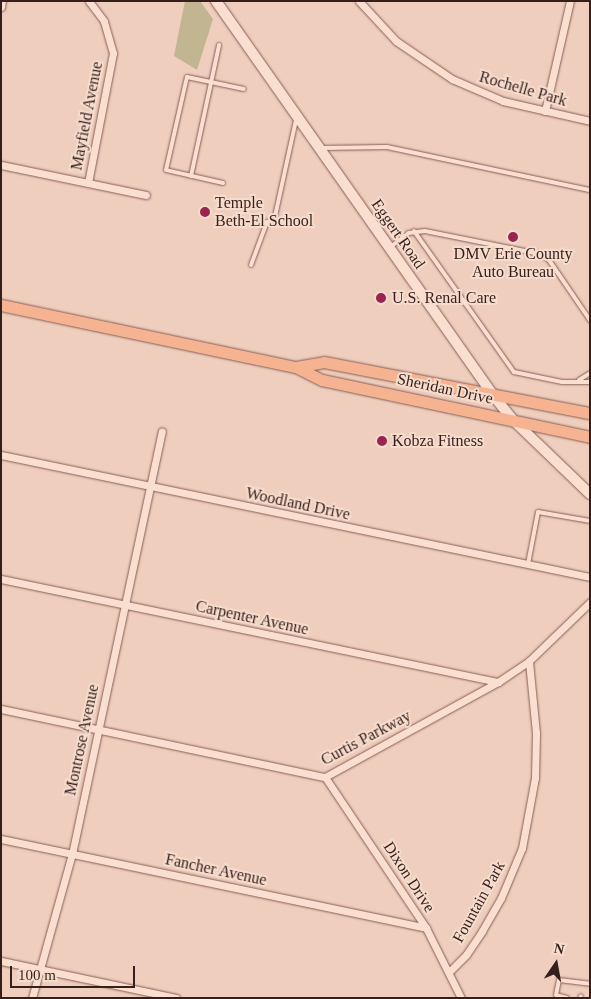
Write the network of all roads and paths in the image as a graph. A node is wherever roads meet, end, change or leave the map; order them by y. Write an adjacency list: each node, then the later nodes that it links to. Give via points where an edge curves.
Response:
1 (2, 1): 6 (street)
2 (89, 1): 17 (street, Mayfield Avenue, via 104,21 113,53)
3 (216, 1): 11 (street, Eggert Road)
4 (359, 1): 10 (street, Rochelle Park, via 396,41 444,75 477,92)
5 (570, 1): 10 (street)
6 (1, 7)
7 (220, 45): 8 (lane)
8 (210, 82): 9 (lane); 15 (lane); 15 (lane, via 187,77 166,170)
9 (244, 89)
10 (546, 111): 12 (street, Rochelle Park)
11 (297, 115): 13 (street, Eggert Road); 22 (lane, via 274,221 267,222)
12 (590, 121)
13 (320, 148): 18 (lane, via 387,147); 21 (street, Eggert Road)
14 (1, 165): 17 (street)
15 (191, 176): 16 (lane)
16 (223, 182)
17 (88, 183): 19 (street)
18 (590, 190)
19 (146, 195)
20 (414, 231): 21 (lane); 24 (lane, via 540,254 548,260); 27 (lane, via 514,372 562,382)
21 (390, 248): 29 (street, Eggert Road)
22 (251, 265)
23 (1, 305): 25 (main road, Sheridan Drive)
24 (590, 320)
25 (296, 366): 29 (main road, Sheridan Drive, via 324,362); 31 (main road, Sheridan Drive, via 322,380)
26 (590, 373): 27 (lane)
27 (578, 380): 28 (lane)
28 (590, 382)
29 (492, 394): 30 (main road, Sheridan Drive); 31 (street, Eggert Road)
30 (590, 413)
31 (513, 420): 33 (main road, Sheridan Drive); 36 (street, Eggert Road)
32 (162, 431): 35 (street, Montrose Avenue)
33 (590, 437)
34 (1, 455): 35 (street, Woodland Drive)
35 (150, 486): 38 (street, Woodland Drive); 42 (street, Montrose Avenue)
36 (590, 494)
37 (590, 521): 38 (lane, via 538,512)
38 (527, 565): 39 (street, Woodland Drive)
39 (590, 577)
40 (1, 579): 42 (street, Carpenter Avenue)
41 (590, 602): 43 (street, Curtis Parkway)
42 (125, 605): 44 (street, Carpenter Avenue); 46 (street, Montrose Avenue)
43 (529, 661): 44 (street, Curtis Parkway); 53 (street, Fountain Park, via 536,733 532,802 524,839 518,860 489,920 466,955)
44 (498, 682): 47 (street, Curtis Parkway)
45 (1, 709): 46 (street, Curtis Parkway)
46 (98, 730): 47 (street, Curtis Parkway); 49 (street, Montrose Avenue)
47 (326, 777): 50 (street, Dixon Drive)
48 (1, 839): 49 (street, Fancher Avenue)
49 (72, 854): 50 (street, Fancher Avenue); 52 (street, Montrose Avenue)
50 (426, 928): 53 (street, Dixon Drive)
51 (1, 961): 52 (street)
52 (38, 969): 56 (street, Montrose Avenue); 57 (street)
53 (449, 972): 58 (street, Dixon Drive)
54 (590, 984): 55 (lane, via 560,980 556,995)
55 (568, 996)
56 (32, 998)
57 (176, 998)
58 (461, 998)

